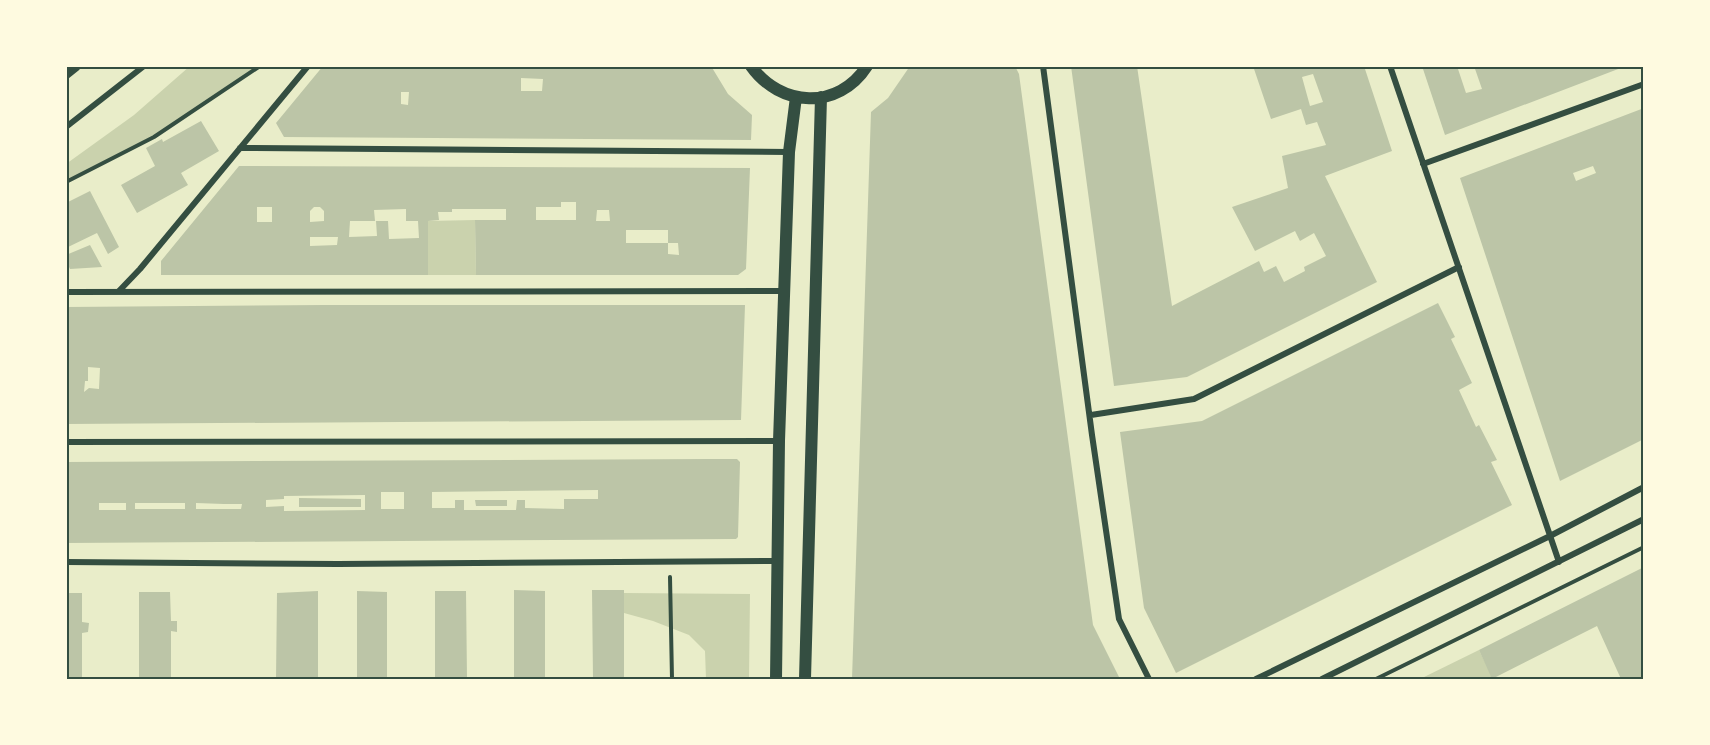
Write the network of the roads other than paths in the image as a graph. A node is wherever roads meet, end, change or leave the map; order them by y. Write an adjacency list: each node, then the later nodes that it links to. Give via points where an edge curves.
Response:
1 (76, 66): 8 (street)
2 (144, 66): 12 (street)
3 (308, 66): 13 (street)
4 (751, 66): 10 (main road, via 774,89)
5 (867, 66): 11 (main road, via 844,89)
6 (1043, 66): 20 (street)
7 (1390, 66): 15 (street)
8 (66, 74)
9 (1644, 84): 15 (street)
10 (796, 97): 11 (main road); 14 (main road)
11 (821, 97): 30 (main road)
12 (66, 127)
13 (240, 148): 14 (street); 17 (street)
14 (789, 152): 18 (main road)
15 (1423, 164): 16 (street)
16 (1459, 267): 20 (street, via 1194,399); 25 (street)
17 (119, 291): 18 (street); 19 (street)
18 (785, 291): 21 (main road)
19 (66, 292)
20 (1091, 415): 31 (street, via 1119,619)
21 (779, 441): 22 (street); 26 (main road)
22 (66, 442)
23 (1644, 487): 25 (street)
24 (1644, 519): 28 (street)
25 (1550, 536): 28 (street); 32 (street)
26 (778, 561): 27 (street); 29 (main road)
27 (66, 562)
28 (1559, 562): 33 (street)
29 (776, 679)
30 (805, 679)
31 (1149, 679)
32 (1256, 679)
33 (1323, 679)

